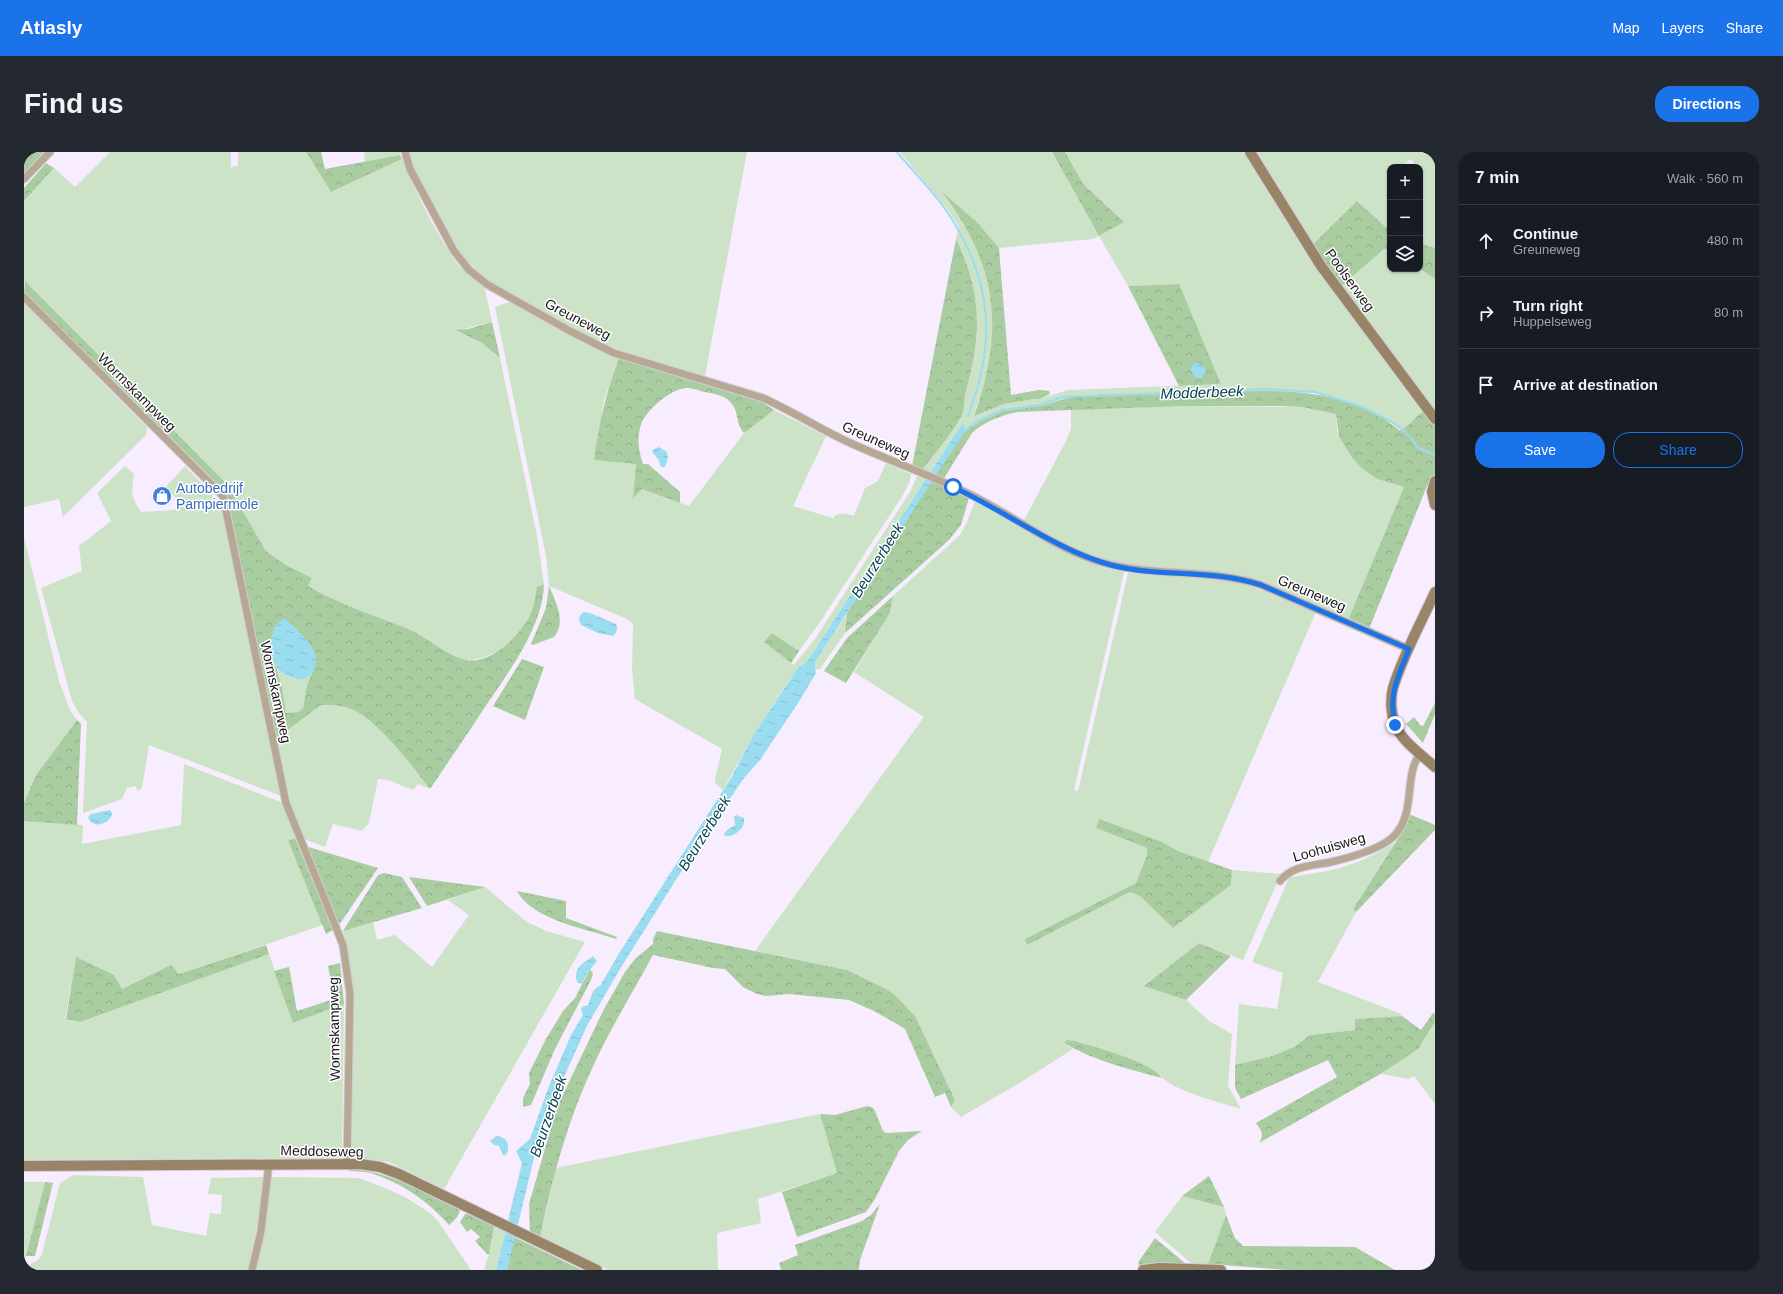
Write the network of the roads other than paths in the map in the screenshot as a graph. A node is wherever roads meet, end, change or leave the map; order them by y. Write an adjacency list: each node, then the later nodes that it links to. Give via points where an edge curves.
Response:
1 (50, 152): 4 (street)
2 (405, 152): 10 (street, Greuneweg, via 410,169 454,251 469,270 488,285 570,332 614,353 763,398 821,430 976,498 1075,553 1142,571 1198,573 1243,579)
3 (1250, 152): 6 (street, Poolserweg, via 1321,266)
4 (24, 179)
5 (24, 297): 15 (street, Wormskampweg, via 223,496 286,803 342,945 350,994)
6 (1435, 419)
7 (1435, 482): 8 (street, via 1432,492)
8 (1435, 505)
9 (1435, 592): 10 (street)
10 (1409, 649): 11 (street, via 1393,689 1392,711 1398,731)
11 (1420, 754): 12 (street); 13 (street, Loohuisweg, via 1415,761 1407,811 1393,837 1357,854 1295,869)
12 (1435, 766)
13 (1280, 881)
14 (269, 1164): 15 (street, Meddoseweg); 16 (street, Meddoseweg); 17 (street, via 261,1232)
15 (347, 1164): 18 (street, Meddoseweg, via 373,1166 399,1174)
16 (24, 1166)
17 (252, 1270)
18 (597, 1270)
19 (1143, 1270): 20 (street)
20 (1221, 1270)

